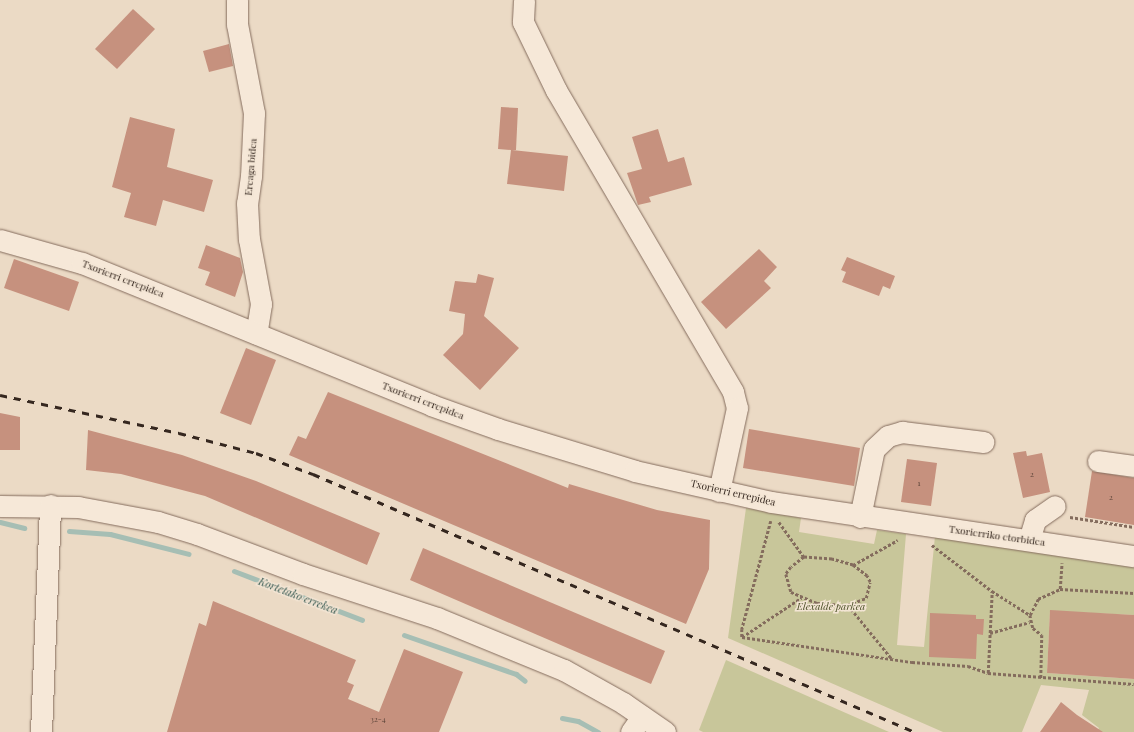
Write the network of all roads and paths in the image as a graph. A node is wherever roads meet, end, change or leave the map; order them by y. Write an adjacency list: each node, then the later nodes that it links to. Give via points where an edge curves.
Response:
1 (236, 0): 4 (street, Ereaga bidea, via 237,24 254,113 247,203 249,239 260,304)
2 (524, 1): 8 (street, via 523,22 556,90 733,392 737,408)
3 (0, 240): 4 (street, Txorierri errepidea, via 82,263)
4 (256, 334): 8 (street, Txorierri errepidea, via 498,429 635,471)
5 (983, 442): 12 (street, via 902,432 888,436 874,449)
6 (1098, 461): 7 (street)
7 (1134, 466)
8 (719, 491): 12 (street, Txorierri errepidea)
9 (50, 505): 10 (street); 34 (street, via 158,522 437,618 564,670); 35 (street)
10 (0, 506)
11 (1062, 512): 13 (path); 15 (street, via 1035,520)
12 (860, 517): 15 (street, Txorierriko etorbidea)
13 (1134, 527)
14 (904, 533): 19 (path, via 899,540)
15 (1029, 540): 17 (street, Txorierriko etorbidea)
16 (928, 541): 22 (path)
17 (1134, 556)
18 (804, 557): 19 (path, via 832,559); 24 (path, via 786,574 791,592); 29 (path, via 778,521 771,522)
19 (853, 565): 25 (path, via 867,576 870,588 866,598)
20 (1062, 565): 21 (path)
21 (1060, 589): 23 (path); 26 (path, via 1038,599)
22 (992, 592): 26 (path); 28 (path)
23 (1134, 593)
24 (801, 598): 25 (path, via 817,603); 29 (path)
25 (848, 605): 30 (path)
26 (1030, 615): 27 (path)
27 (1030, 622): 28 (path); 32 (path, via 1042,635)
28 (990, 633): 31 (path)
29 (742, 637): 30 (path)
30 (892, 659): 31 (path, via 968,666)
31 (988, 673): 32 (path)
32 (1041, 678): 33 (path)
33 (1134, 684)
34 (637, 724): 36 (street)
35 (42, 732)
36 (665, 732)

